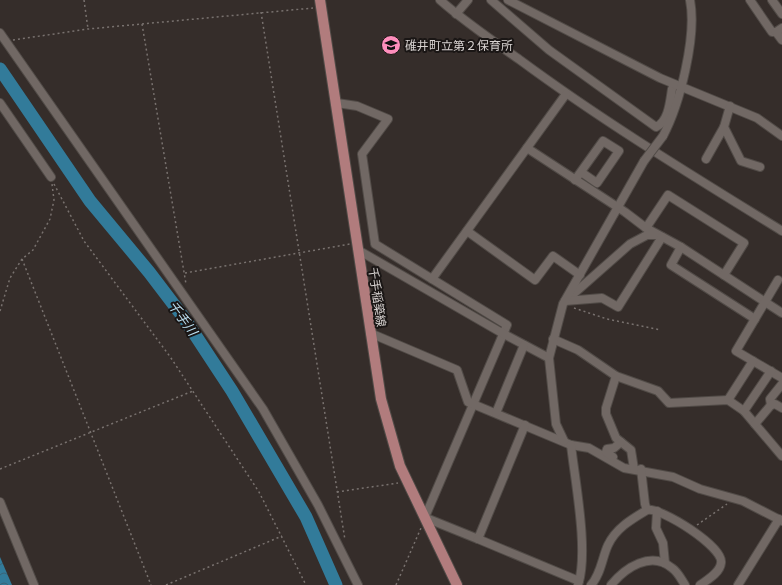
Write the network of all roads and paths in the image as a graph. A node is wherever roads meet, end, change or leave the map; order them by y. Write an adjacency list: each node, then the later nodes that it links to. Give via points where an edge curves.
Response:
1 (84, 0): 14 (path)
2 (440, 0): 11 (street)
3 (468, 0): 11 (street)
4 (491, 0): 20 (street, via 549,50 656,127 664,120)
5 (508, 0): 19 (street)
6 (690, 0): 19 (street, via 688,55)
7 (750, 0): 15 (street, via 772,32)
8 (772, 0): 12 (street)
9 (321, 4): 10 (path); 23 (main road, 千手稲築線)
10 (261, 12): 13 (path); 40 (path)
11 (456, 14): 21 (street)
12 (782, 14)
13 (142, 24): 14 (path); 40 (path, via 184,273)
14 (88, 29): 18 (path)
15 (779, 30): 17 (street)
16 (0, 33): 18 (street)
17 (782, 40)
18 (5, 41): 89 (street, via 263,408)
19 (681, 86): 24 (street); 33 (street, bridge, via 674,111 662,136)
20 (672, 89)
21 (566, 94): 27 (street); 36 (street, via 644,146)
22 (0, 103): 31 (street)
23 (337, 103): 38 (main road, 千手稲築線); 44 (street, via 357,106 388,119 362,154 375,244)
24 (730, 106): 25 (street); 26 (street, via 757,118)
25 (724, 127): 28 (street); 29 (street, via 741,161)
26 (782, 136)
27 (527, 148): 32 (street); 35 (street)
28 (706, 159)
29 (760, 167)
30 (581, 172): 30 (street, via 603,141 619,151 597,184); 32 (street)
31 (51, 177): 41 (path, via 54,200 50,219 33,250); 62 (path, via 84,241)
32 (575, 180): 33 (street)
33 (616, 208): 34 (street); 42 (street)
34 (646, 228): 37 (street); 43 (street, via 668,195 744,243)
35 (467, 231): 42 (street, via 535,280 553,256); 44 (street)
36 (782, 231)
37 (660, 236): 39 (street); 47 (street, via 647,235 630,244); 47 (street, via 618,308 602,298)
38 (358, 247): 40 (path); 52 (main road, 千手稲築線); 53 (street)
39 (681, 247): 43 (street); 50 (street, via 671,265)
40 (298, 252): 79 (path)
41 (22, 259): 48 (path, via 10,278); 71 (path)
42 (580, 275): 47 (street)
43 (724, 275): 46 (street)
44 (432, 279): 53 (street, via 506,325)
45 (778, 280): 46 (street)
46 (766, 302): 49 (street); 50 (street)
47 (564, 303): 51 (path, via 607,319); 54 (street)
48 (0, 310)
49 (782, 313)
50 (755, 319): 57 (street, via 736,351)
51 (661, 330)
52 (370, 333): 64 (street, via 457,370 468,402); 78 (main road, 千手稲築線, via 381,399 400,466)
53 (502, 334): 55 (street); 64 (street)
54 (553, 339): 56 (street); 59 (street, via 578,350)
55 (524, 345): 56 (street); 68 (street)
56 (550, 358): 73 (street, via 556,424 560,436)
57 (753, 361): 58 (street); 63 (street)
58 (770, 371): 60 (street); 67 (street)
59 (616, 376): 63 (street, via 658,391 670,403); 72 (street, via 606,414 613,433)
60 (782, 378)
61 (782, 384): 65 (street, via 770,399)
62 (193, 391): 71 (path); 87 (path, via 259,492)
63 (728, 400): 67 (street)
64 (472, 404): 68 (street); 84 (street)
65 (771, 405): 66 (street, via 776,404); 69 (street)
66 (782, 408)
67 (744, 411): 69 (street)
68 (496, 413): 70 (street)
69 (755, 424): 74 (street)
70 (526, 425): 73 (street); 88 (street)
71 (90, 434): 76 (path); 93 (path)
72 (621, 442): 75 (street, via 606,452 617,460); 77 (street, via 631,450)
73 (567, 443): 75 (street, via 589,448); 91 (street, via 580,514 582,570)
74 (782, 456)
75 (619, 465): 77 (street)
76 (0, 469)
77 (637, 469): 80 (street, via 674,477 700,489); 82 (street)
78 (408, 481): 79 (path); 84 (main road, 千手稲築線)
79 (337, 492): 89 (path, via 345,539)
80 (732, 498): 85 (street, via 753,504); 86 (path, via 720,510)
81 (0, 502): 92 (street)
82 (647, 510): 83 (street); 99 (street, via 626,523 613,536 597,577)
83 (656, 511): 86 (street); 90 (street, via 656,528 662,543)
84 (426, 518): 88 (street); 97 (path); 98 (main road, 千手稲築線)
85 (780, 520): 103 (street)
86 (691, 530): 102 (street, via 712,546 721,559 718,570)
87 (282, 536): 94 (path); 95 (path)
88 (478, 539): 91 (street)
89 (344, 555): 96 (street)
90 (665, 563): 100 (street, via 636,563 619,575); 101 (street, via 672,567)
91 (578, 583)
92 (34, 585)
93 (152, 585)
94 (166, 585)
95 (306, 585)
96 (358, 585)
97 (396, 585)
98 (458, 585)
99 (591, 585)
100 (611, 585)
101 (685, 585)
102 (700, 585)
103 (738, 585)

